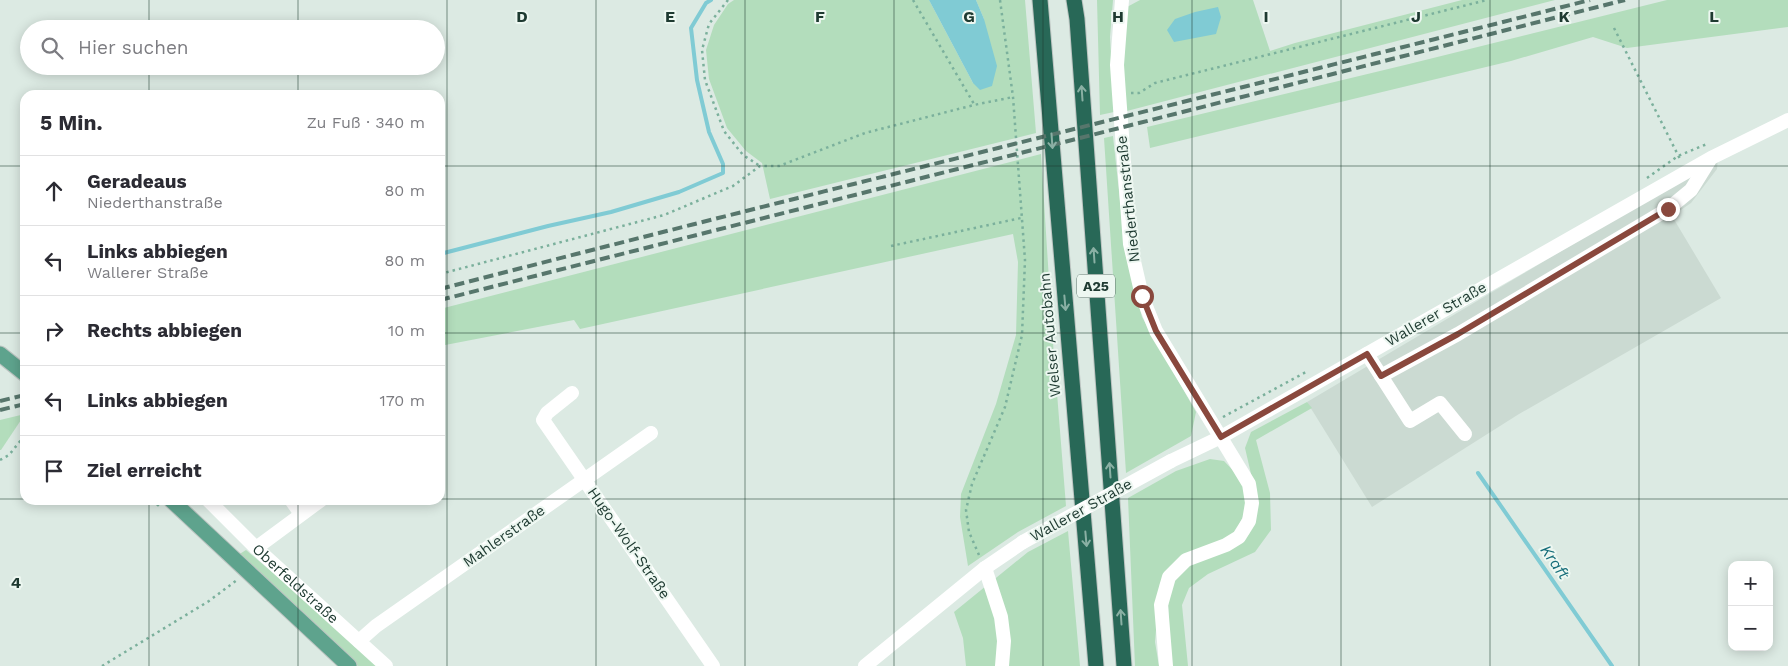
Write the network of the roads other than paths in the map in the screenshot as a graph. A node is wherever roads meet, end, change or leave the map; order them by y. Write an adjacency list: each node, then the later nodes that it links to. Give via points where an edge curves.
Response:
1 (1040, 0): 28 (highway, Welser Autobahn / A25, one-way to 28)
2 (1076, 0): 29 (highway, A25, one-way to 2)
3 (1122, 0): 13 (street, Niederthanstraße, via 1118,75 1134,262 1142,296 1156,331)
4 (1788, 120): 5 (street, Wallerer Straße)
5 (1711, 158): 7 (street, Wallerer Straße); 9 (street, via 1691,190 1668,209)
6 (0, 354): 8 (main road)
7 (1367, 354): 9 (street); 13 (street, Wallerer Straße)
8 (20, 370)
9 (1381, 376): 12 (street, via 1410,420 1440,403)
10 (572, 394): 14 (street, Hugo-Wolf-Straße, via 542,420)
11 (651, 433): 14 (street, Mahlerstraße)
12 (1464, 434)
13 (1221, 437): 21 (street, Wallerer Straße, bridge, via 1023,542); 30 (street, Niederthanstraße, via 1248,484 1252,503 1249,521 1239,537 1186,560 1169,577 1161,605)
14 (585, 479): 22 (street, Mahlerstraße); 25 (street, Hugo-Wolf-Straße)
15 (176, 505): 23 (main road, Oberfeldstraße)
16 (213, 505): 20 (street, Oberfeldstraße)
17 (295, 505): 19 (street)
18 (314, 505): 19 (street)
19 (301, 514): 20 (street)
20 (256, 548): 22 (street, Oberfeldstraße)
21 (985, 568): 26 (street, Wallerer Straße); 27 (street, via 1001,617 1004,641)
22 (359, 641): 24 (street, Oberfeldstraße)
23 (349, 666)
24 (386, 666)
25 (714, 666)
26 (865, 666)
27 (1002, 666)
28 (1096, 666)
29 (1124, 666)
30 (1166, 666)

